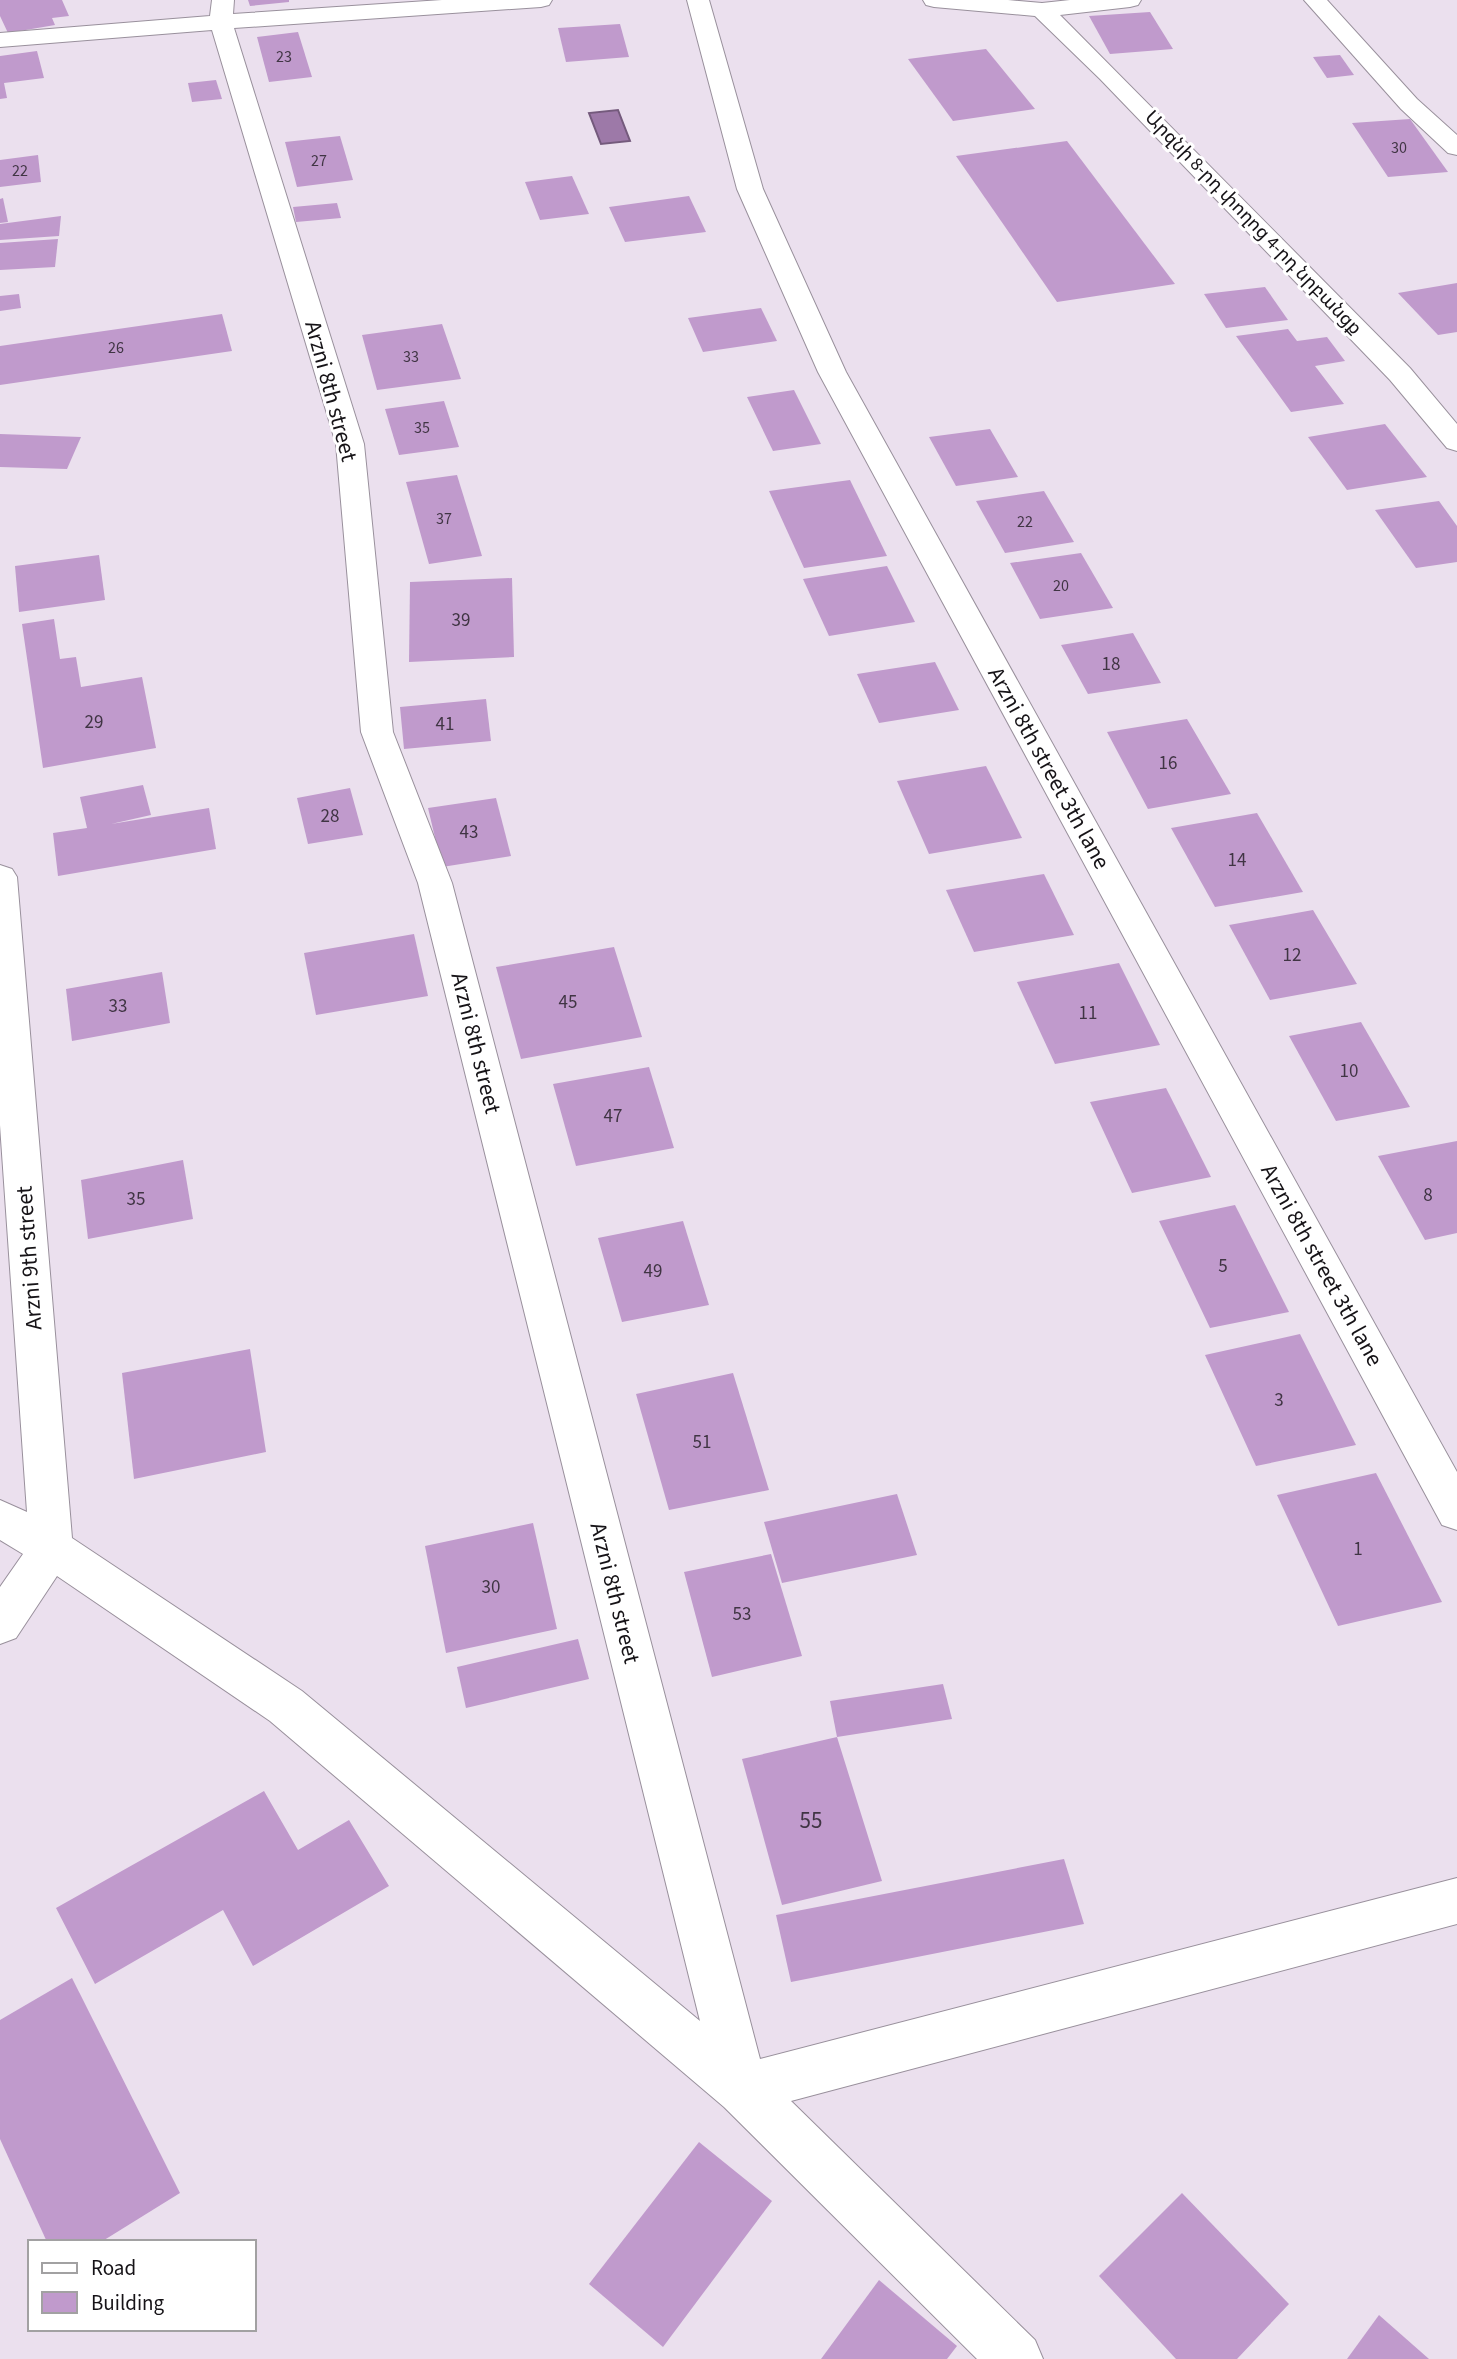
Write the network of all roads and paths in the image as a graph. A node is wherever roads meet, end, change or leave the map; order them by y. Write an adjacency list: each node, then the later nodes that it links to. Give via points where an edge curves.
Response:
1 (541, 0): 7 (street)
2 (698, 0): 12 (street, Arzni 8th street 3th lane, via 750,189 832,372)
3 (934, 0): 6 (street)
4 (1130, 0): 6 (street)
5 (1315, 0): 9 (street, via 1409,104)
6 (1042, 10): 10 (street, Արզնի 8-րդ փողոց 4-րդ նրբանցք, via 1400,374)
7 (222, 11): 8 (street); 17 (street, Arzni 8th street, via 350,444 377,732 435,883)
8 (0, 40)
9 (1457, 148)
10 (1457, 442)
11 (0, 877): 14 (street, Arzni 9th street)
12 (1457, 1512)
13 (0, 1518): 14 (street)
14 (51, 1548): 15 (street); 17 (street, via 286,1706)
15 (0, 1624)
16 (1457, 1901): 17 (street)
17 (741, 2090): 18 (street)
18 (1016, 2359)

